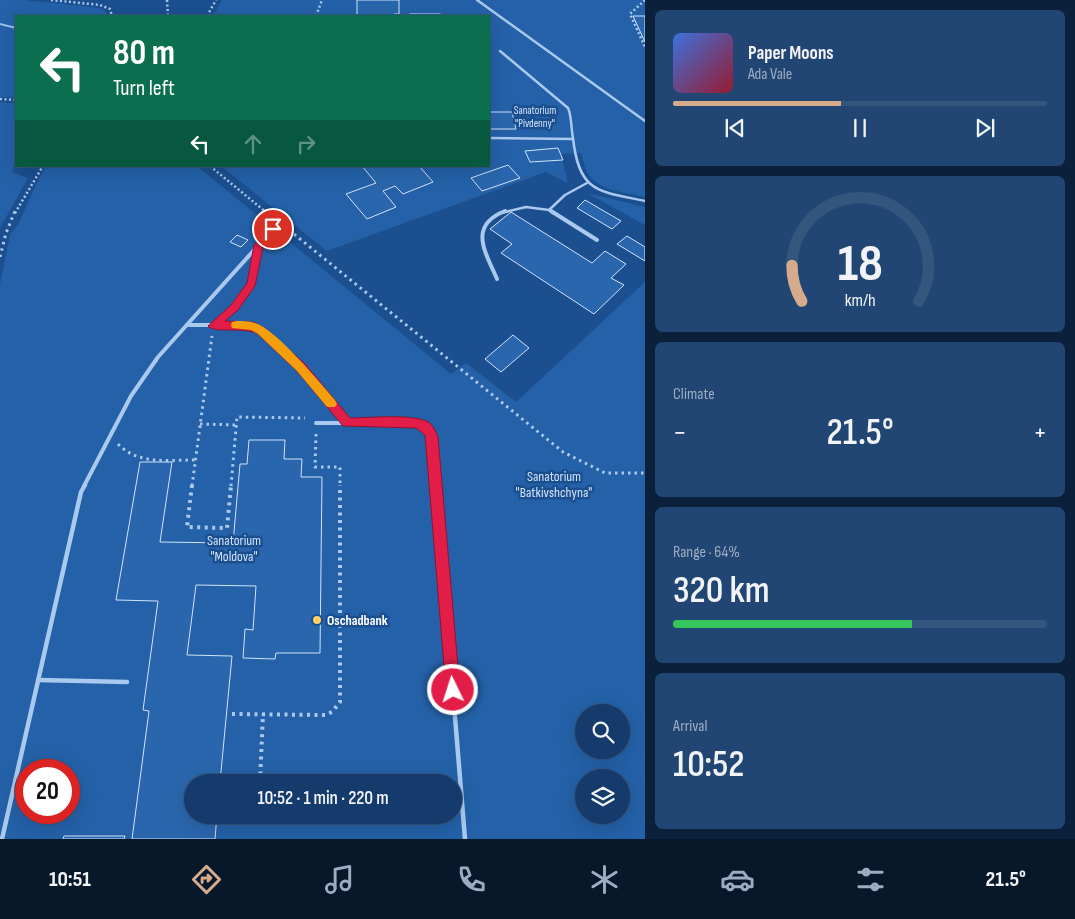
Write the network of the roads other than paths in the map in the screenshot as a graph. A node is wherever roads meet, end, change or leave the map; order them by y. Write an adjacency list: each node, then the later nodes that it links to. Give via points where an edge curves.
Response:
1 (477, 0): 3 (lane)
2 (500, 51): 5 (lane, via 568,108)
3 (645, 121)
4 (490, 138): 5 (lane)
5 (573, 139): 6 (lane, via 580,171)
6 (587, 183): 7 (lane, via 604,192); 8 (lane)
7 (645, 201)
8 (549, 210): 10 (lane); 12 (lane, via 540,206 503,210 486,224 482,250)
9 (273, 229): 11 (lane)
10 (597, 240)
11 (258, 245): 13 (lane); 14 (lane, via 252,284 234,308)
12 (497, 279)
13 (188, 325): 14 (lane); 17 (lane, via 158,358 131,396 81,492)
14 (213, 326): 16 (lane, via 253,326 262,332 301,368)
15 (316, 423): 16 (lane)
16 (347, 423): 19 (lane, via 417,423 425,426 432,437)
17 (38, 680): 18 (lane); 21 (lane)
18 (127, 682)
19 (459, 774)
20 (462, 806): 22 (lane)
21 (2, 839)
22 (465, 839)

